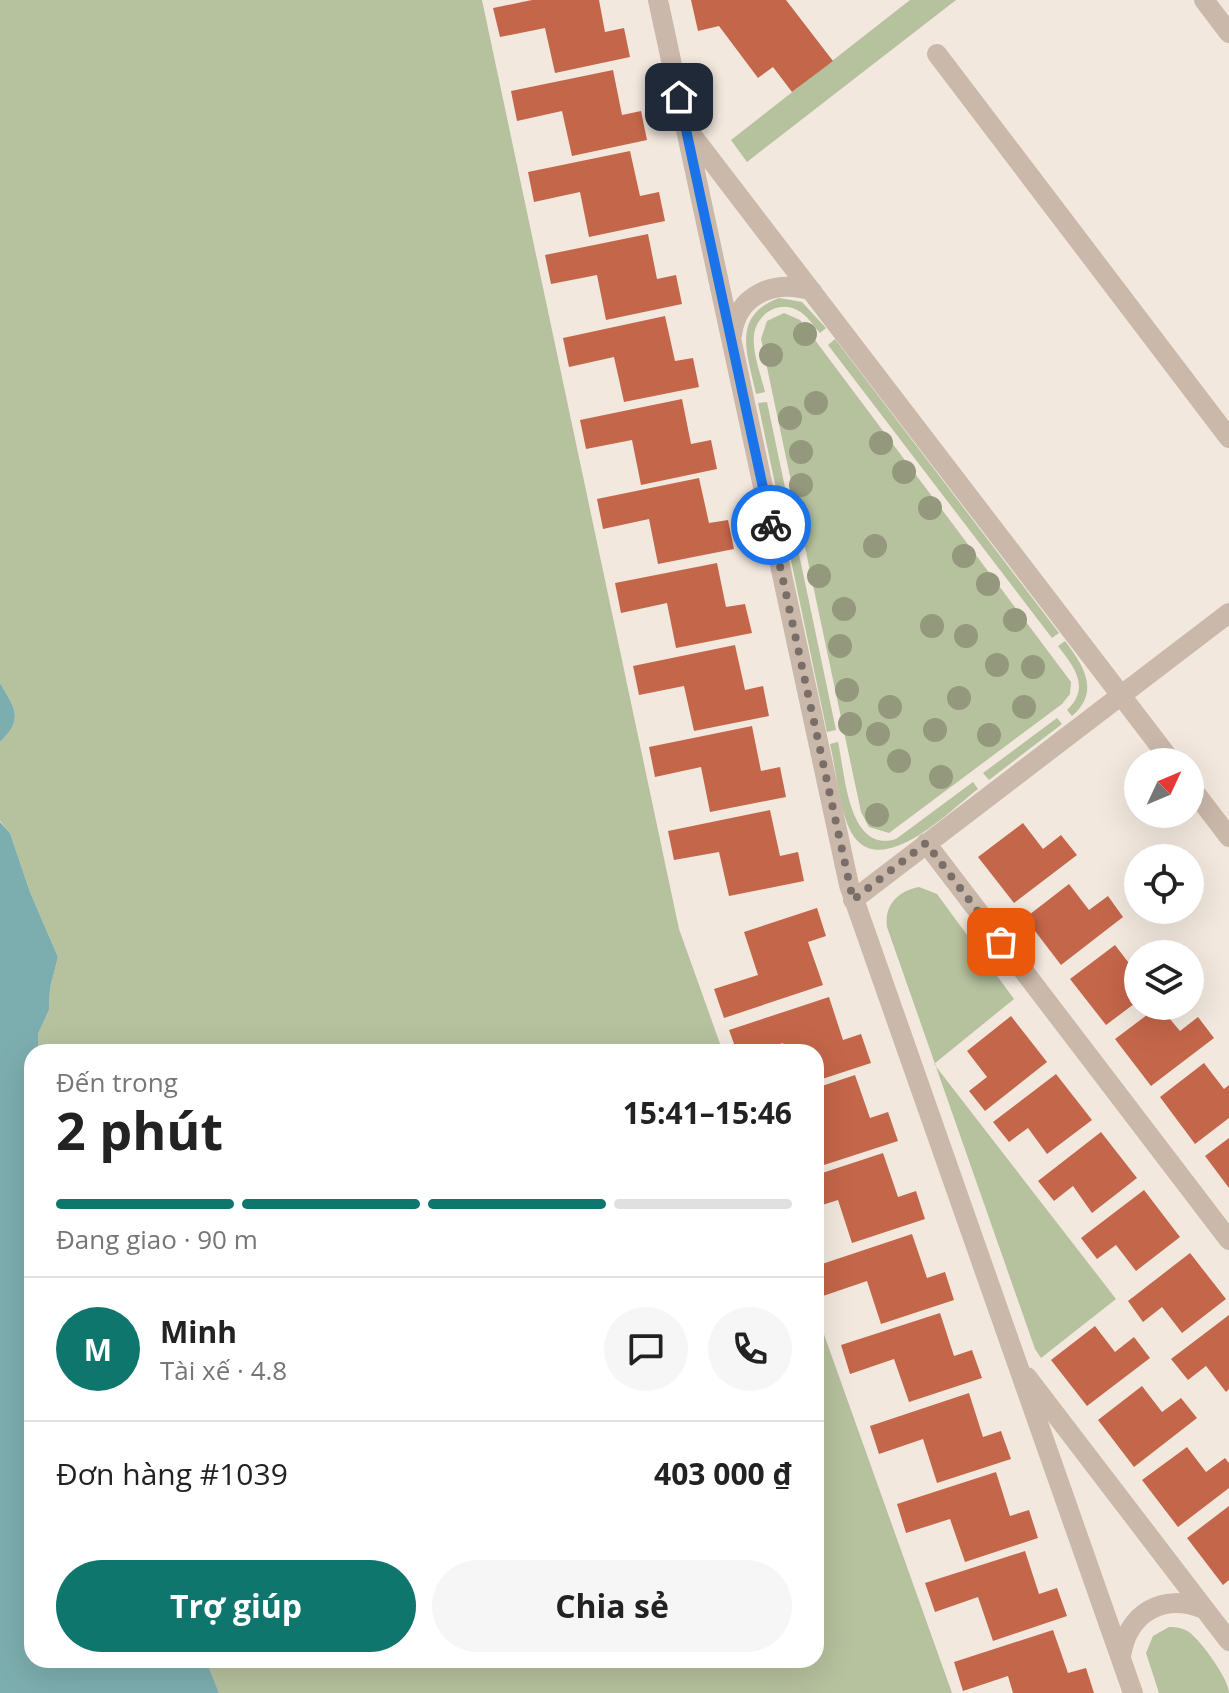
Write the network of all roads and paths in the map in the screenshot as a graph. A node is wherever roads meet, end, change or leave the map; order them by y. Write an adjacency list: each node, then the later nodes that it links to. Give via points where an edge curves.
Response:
1 (658, 0): 5 (street)
2 (1204, 0): 3 (street)
3 (1229, 33)
4 (937, 54): 8 (street)
5 (685, 125): 6 (street); 7 (street)
6 (812, 291): 7 (street, via 784,285 757,294 738,313); 10 (street)
7 (731, 338): 15 (street)
8 (1229, 438)
9 (1229, 613): 10 (street)
10 (1121, 696): 11 (street); 14 (street)
11 (1161, 748)
12 (1204, 804): 13 (street)
13 (1229, 837)
14 (926, 843): 15 (street); 16 (street)
15 (853, 900): 17 (street)
16 (1229, 1240)
17 (1016, 1363): 18 (street); 20 (street)
18 (1204, 1609): 19 (street); 20 (street, via 1179,1601 1154,1606 1126,1633)
19 (1229, 1641)
20 (1120, 1658): 21 (street)
21 (1133, 1693)

